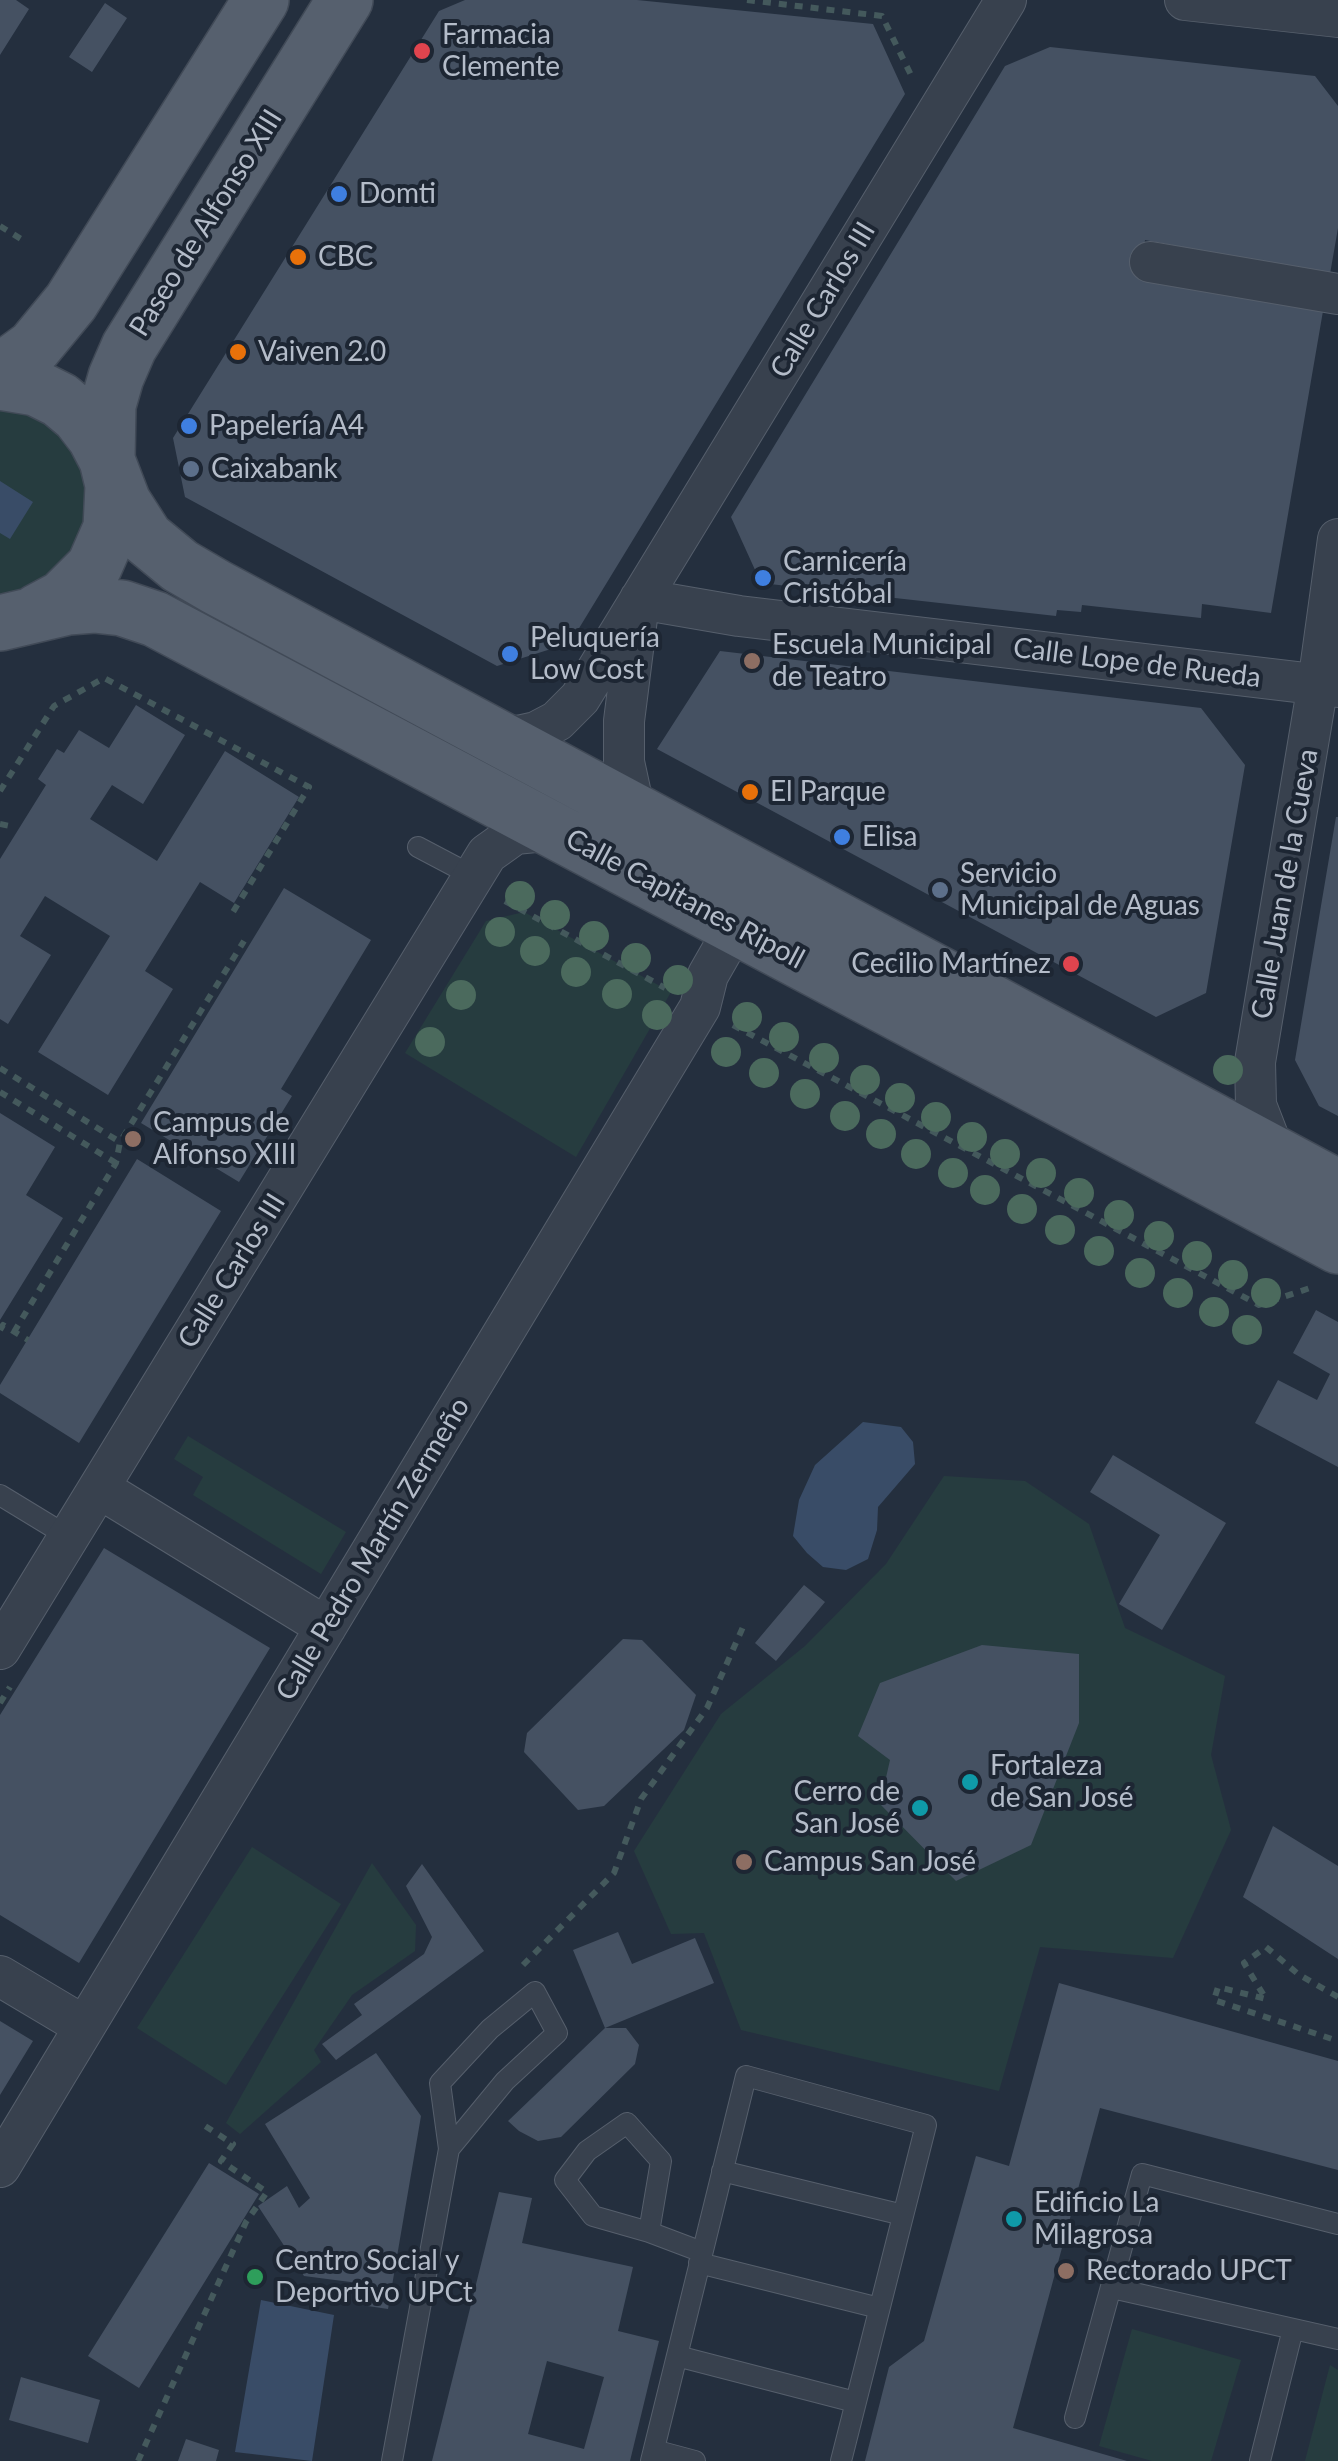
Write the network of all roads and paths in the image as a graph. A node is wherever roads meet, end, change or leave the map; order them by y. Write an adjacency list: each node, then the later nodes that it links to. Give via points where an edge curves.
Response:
1 (261, 0): 12 (main road, via 71,302 34,347)
2 (345, 0): 14 (main road, Paseo de Alfonso XIII, via 129,347 108,405)
3 (746, 0): 7 (path, via 882,16)
4 (1006, 0): 16 (street, Calle Carlos III)
5 (1184, 0): 6 (street)
6 (1338, 17)
7 (918, 89)
8 (0, 226): 9 (path)
9 (21, 239)
10 (1150, 262): 11 (street)
11 (1338, 294)
12 (0, 372)
13 (0, 382): 14 (main road, Calle Capitanes Ripoll, via 60,400 96,437)
14 (107, 460): 17 (main road, Paseo de Alfonso XIII, via 114,507 94,568 64,598); 19 (main road, Calle Capitanes Ripoll, via 134,521 172,560)
15 (1338, 539): 18 (street, Calle Juan de la Cueva)
16 (640, 599): 18 (street, Calle Lope de Rueda); 19 (street, Calle Carlos III, via 580,698 558,721 518,736); 21 (street, Calle Carlos III, via 624,721 627,784)
17 (6, 620): 24 (main road, Calle Capitanes Ripoll, via 94,605 155,619)
18 (1328, 686): 34 (street, Calle Juan de la Cueva, via 1255,1062 1256,1105 1274,1149)
19 (481, 729): 21 (main road, Calle Capitanes Ripoll)
20 (0, 791): 27 (path, via 54,706 104,678 309,788)
21 (644, 816): 34 (main road, Calle Capitanes Ripoll)
22 (0, 824): 23 (path)
23 (10, 826)
24 (555, 830): 26 (street, Calle Carlos III, via 498,843 487,854); 28 (main road, Calle Capitanes Ripoll)
25 (418, 847): 26 (lane)
26 (483, 886): 30 (path); 41 (street, Calle Carlos III)
27 (233, 912)
28 (736, 926): 30 (street, Calle Pedro Martín Zermeño, via 708,975); 37 (main road, Calle Capitanes Ripoll)
29 (244, 941): 33 (path)
30 (700, 1007): 37 (path, via 1259,1305 1316,1286); 44 (street, Calle Pedro Martín Zermeño)
31 (0, 1068): 33 (path)
32 (0, 1092): 35 (path)
33 (120, 1142): 35 (path)
34 (1288, 1162): 36 (main road, Calle Capitanes Ripoll)
35 (116, 1164): 39 (path)
36 (1338, 1188)
37 (1332, 1269)
38 (0, 1330): 39 (path, via 4,1325)
39 (14, 1332): 40 (path)
40 (28, 1340)
41 (99, 1488): 43 (street, Calle Carlos III); 44 (street)
42 (0, 1495): 43 (lane)
43 (69, 1537): 46 (street, Calle Carlos III)
44 (326, 1626): 50 (street, Calle Pedro Martín Zermeño)
45 (743, 1627): 48 (path, via 707,1708 641,1799 614,1873 517,1972)
46 (0, 1650)
47 (0, 1976): 50 (street)
48 (535, 1992): 53 (lane, via 440,2083); 53 (lane, via 557,2033 505,2081)
49 (1338, 1998): 51 (path, via 1266,1946 1244,1964 1266,1999 1218,1987 1214,2000)
50 (84, 2026): 54 (street, Calle Pedro Martín Zermeño)
51 (1338, 2041)
52 (199, 2122): 68 (path, via 233,2144 222,2161 266,2192 246,2222)
53 (449, 2149): 69 (lane)
54 (0, 2167)
55 (722, 2171): 56 (lane); 56 (lane, via 746,2076 926,2124); 59 (lane)
56 (904, 2214): 61 (lane)
57 (1338, 2224): 60 (lane, via 1142,2174)
58 (649, 2232): 58 (lane, via 593,2216 565,2180 587,2151 627,2122 661,2160); 59 (lane)
59 (701, 2258): 61 (lane); 64 (lane)
60 (1112, 2288): 62 (lane); 66 (lane)
61 (879, 2308): 65 (lane)
62 (1294, 2329): 63 (lane); 72 (lane)
63 (1338, 2339)
64 (677, 2356): 65 (lane); 67 (lane)
65 (856, 2402): 71 (lane)
66 (1076, 2418)
67 (652, 2456): 70 (lane)
68 (138, 2461)
69 (392, 2461)
70 (695, 2461)
71 (840, 2461)
72 (1260, 2461)

